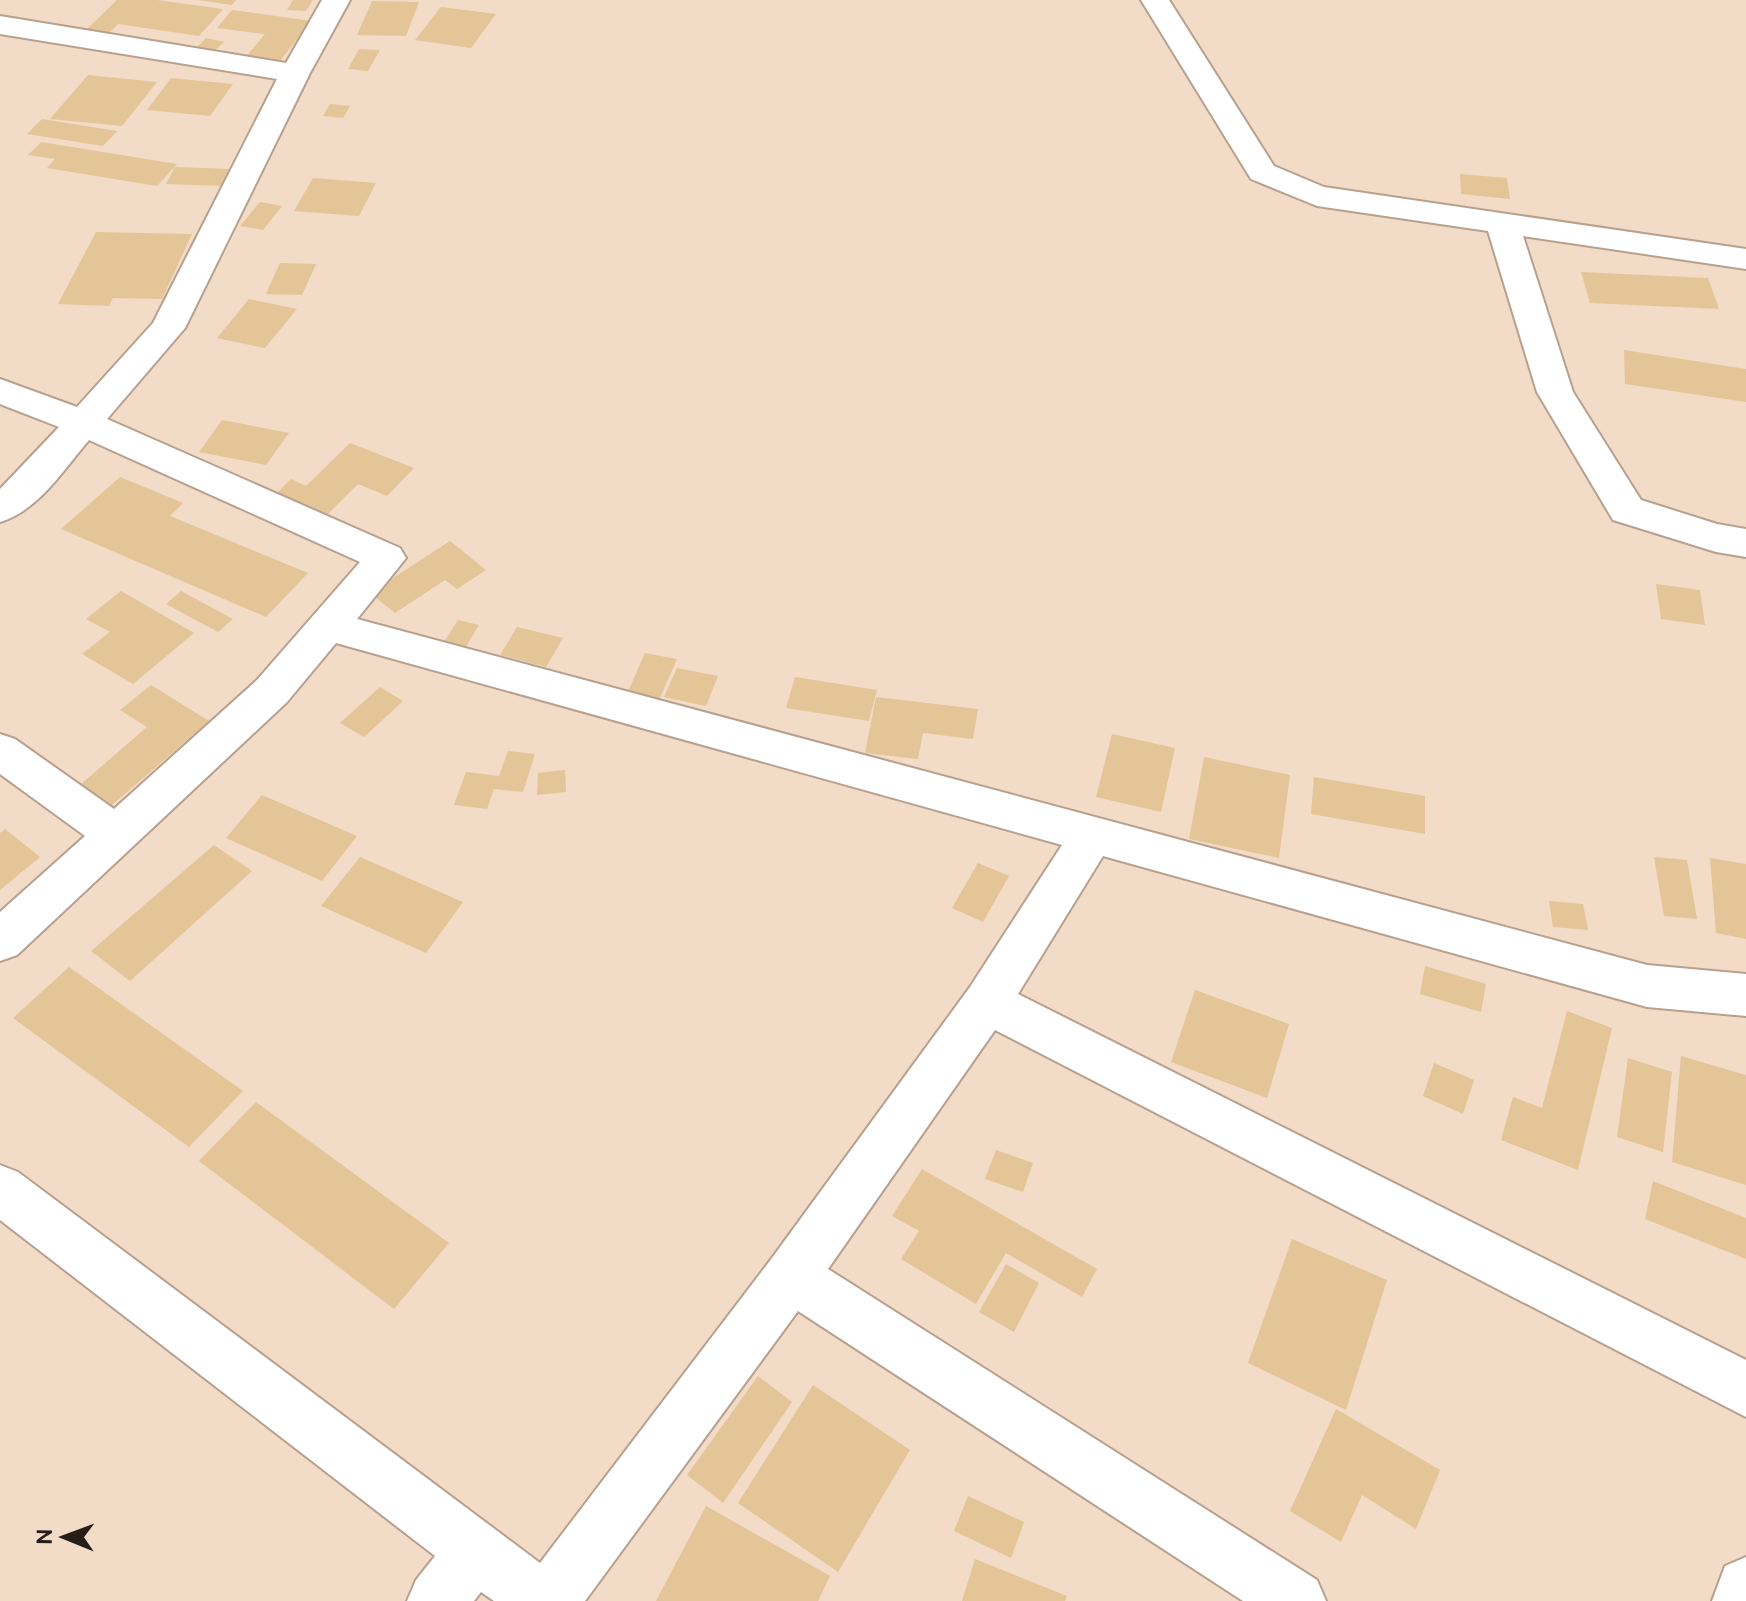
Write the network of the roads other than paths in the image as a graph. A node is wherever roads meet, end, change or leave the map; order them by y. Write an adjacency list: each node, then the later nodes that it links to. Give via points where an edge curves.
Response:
1 (336, 0): 4 (street)
2 (1155, 0): 5 (street, via 1262,172 1317,196)
3 (0, 25): 4 (street)
4 (295, 73): 8 (street, via 168,328)
5 (1503, 225): 6 (street); 10 (street, via 1555,392 1627,510)
6 (1746, 259)
7 (0, 391): 8 (street)
8 (83, 423): 9 (street, via 25,489); 11 (street, via 386,558)
9 (0, 509)
10 (1746, 543)
11 (328, 626): 13 (street); 14 (street, via 272,691)
12 (0, 751): 14 (street)
13 (1093, 833): 16 (street, via 1647,986); 17 (street)
14 (116, 834): 15 (street)
15 (0, 941)
16 (1746, 995)
17 (987, 1002): 19 (street); 20 (street)
18 (0, 1189): 21 (street)
19 (791, 1276): 25 (street); 26 (street)
20 (1746, 1389)
21 (475, 1552): 23 (street); 24 (street)
22 (1746, 1587): 27 (street)
23 (437, 1601)
24 (542, 1601)
25 (548, 1601)
26 (1296, 1601)
27 (1742, 1601)

